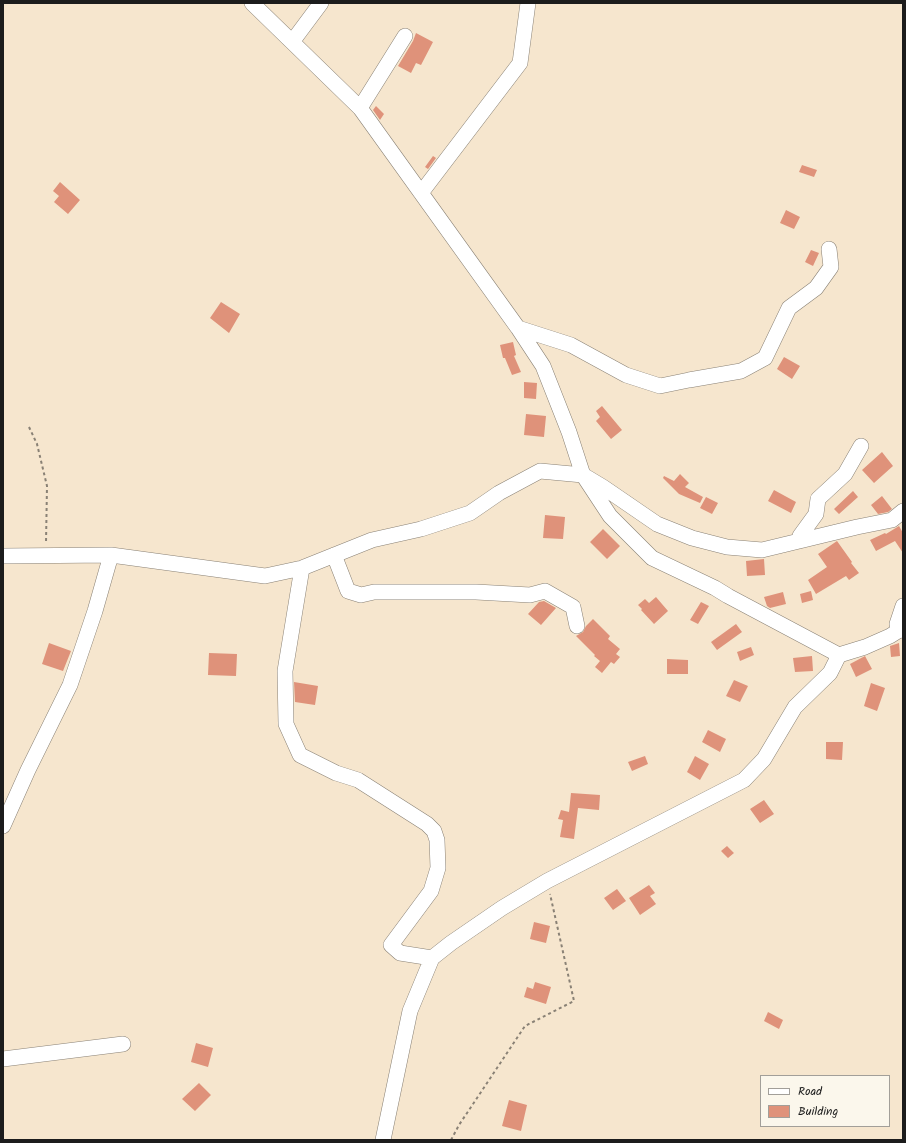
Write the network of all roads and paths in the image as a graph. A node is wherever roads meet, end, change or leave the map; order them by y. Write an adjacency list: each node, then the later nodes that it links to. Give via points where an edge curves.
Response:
1 (252, 3): 5 (street)
2 (321, 3): 5 (street)
3 (528, 3): 7 (street, via 520,63)
4 (405, 36): 6 (street)
5 (292, 42): 6 (street)
6 (360, 108): 7 (street)
7 (421, 193): 9 (street)
8 (829, 249): 9 (street, via 831,267 816,288 789,308 765,358 740,371 660,386 626,375 571,345)
9 (518, 328): 12 (street, via 544,366)
10 (29, 428): 18 (path, via 37,444 47,486)
11 (861, 446): 14 (street, via 845,474 818,499 816,514)
12 (583, 475): 14 (street, via 657,524 692,538 727,547 762,550); 16 (street, via 540,471 499,493 470,513 421,529 372,540); 23 (street, via 610,516 652,558 716,588)
13 (903, 511): 14 (street, via 892,520)
14 (799, 541)
15 (111, 555): 18 (street); 19 (street, via 265,576); 24 (street, via 70,685)
16 (334, 555): 19 (street); 21 (street, via 348,591 361,595 374,592 468,592 530,595 545,591 573,607)
17 (3, 556): 18 (street)
18 (46, 556)
19 (302, 568): 26 (street, via 285,671 286,724 300,755 336,773 358,780 434,831 437,840 438,868 430,891 391,945 400,953)
20 (903, 606): 22 (street, via 897,624)
21 (577, 626)
22 (900, 630): 23 (street, via 865,647)
23 (839, 655): 25 (street, via 830,673 795,707 764,759 744,780)
24 (3, 826)
25 (547, 881): 26 (street, via 489,917); 30 (path, via 574,1001 525,1026 459,1124)
26 (432, 958): 29 (street, via 410,1011)
27 (123, 1044): 28 (street)
28 (3, 1059)
29 (383, 1140)
30 (451, 1140)

